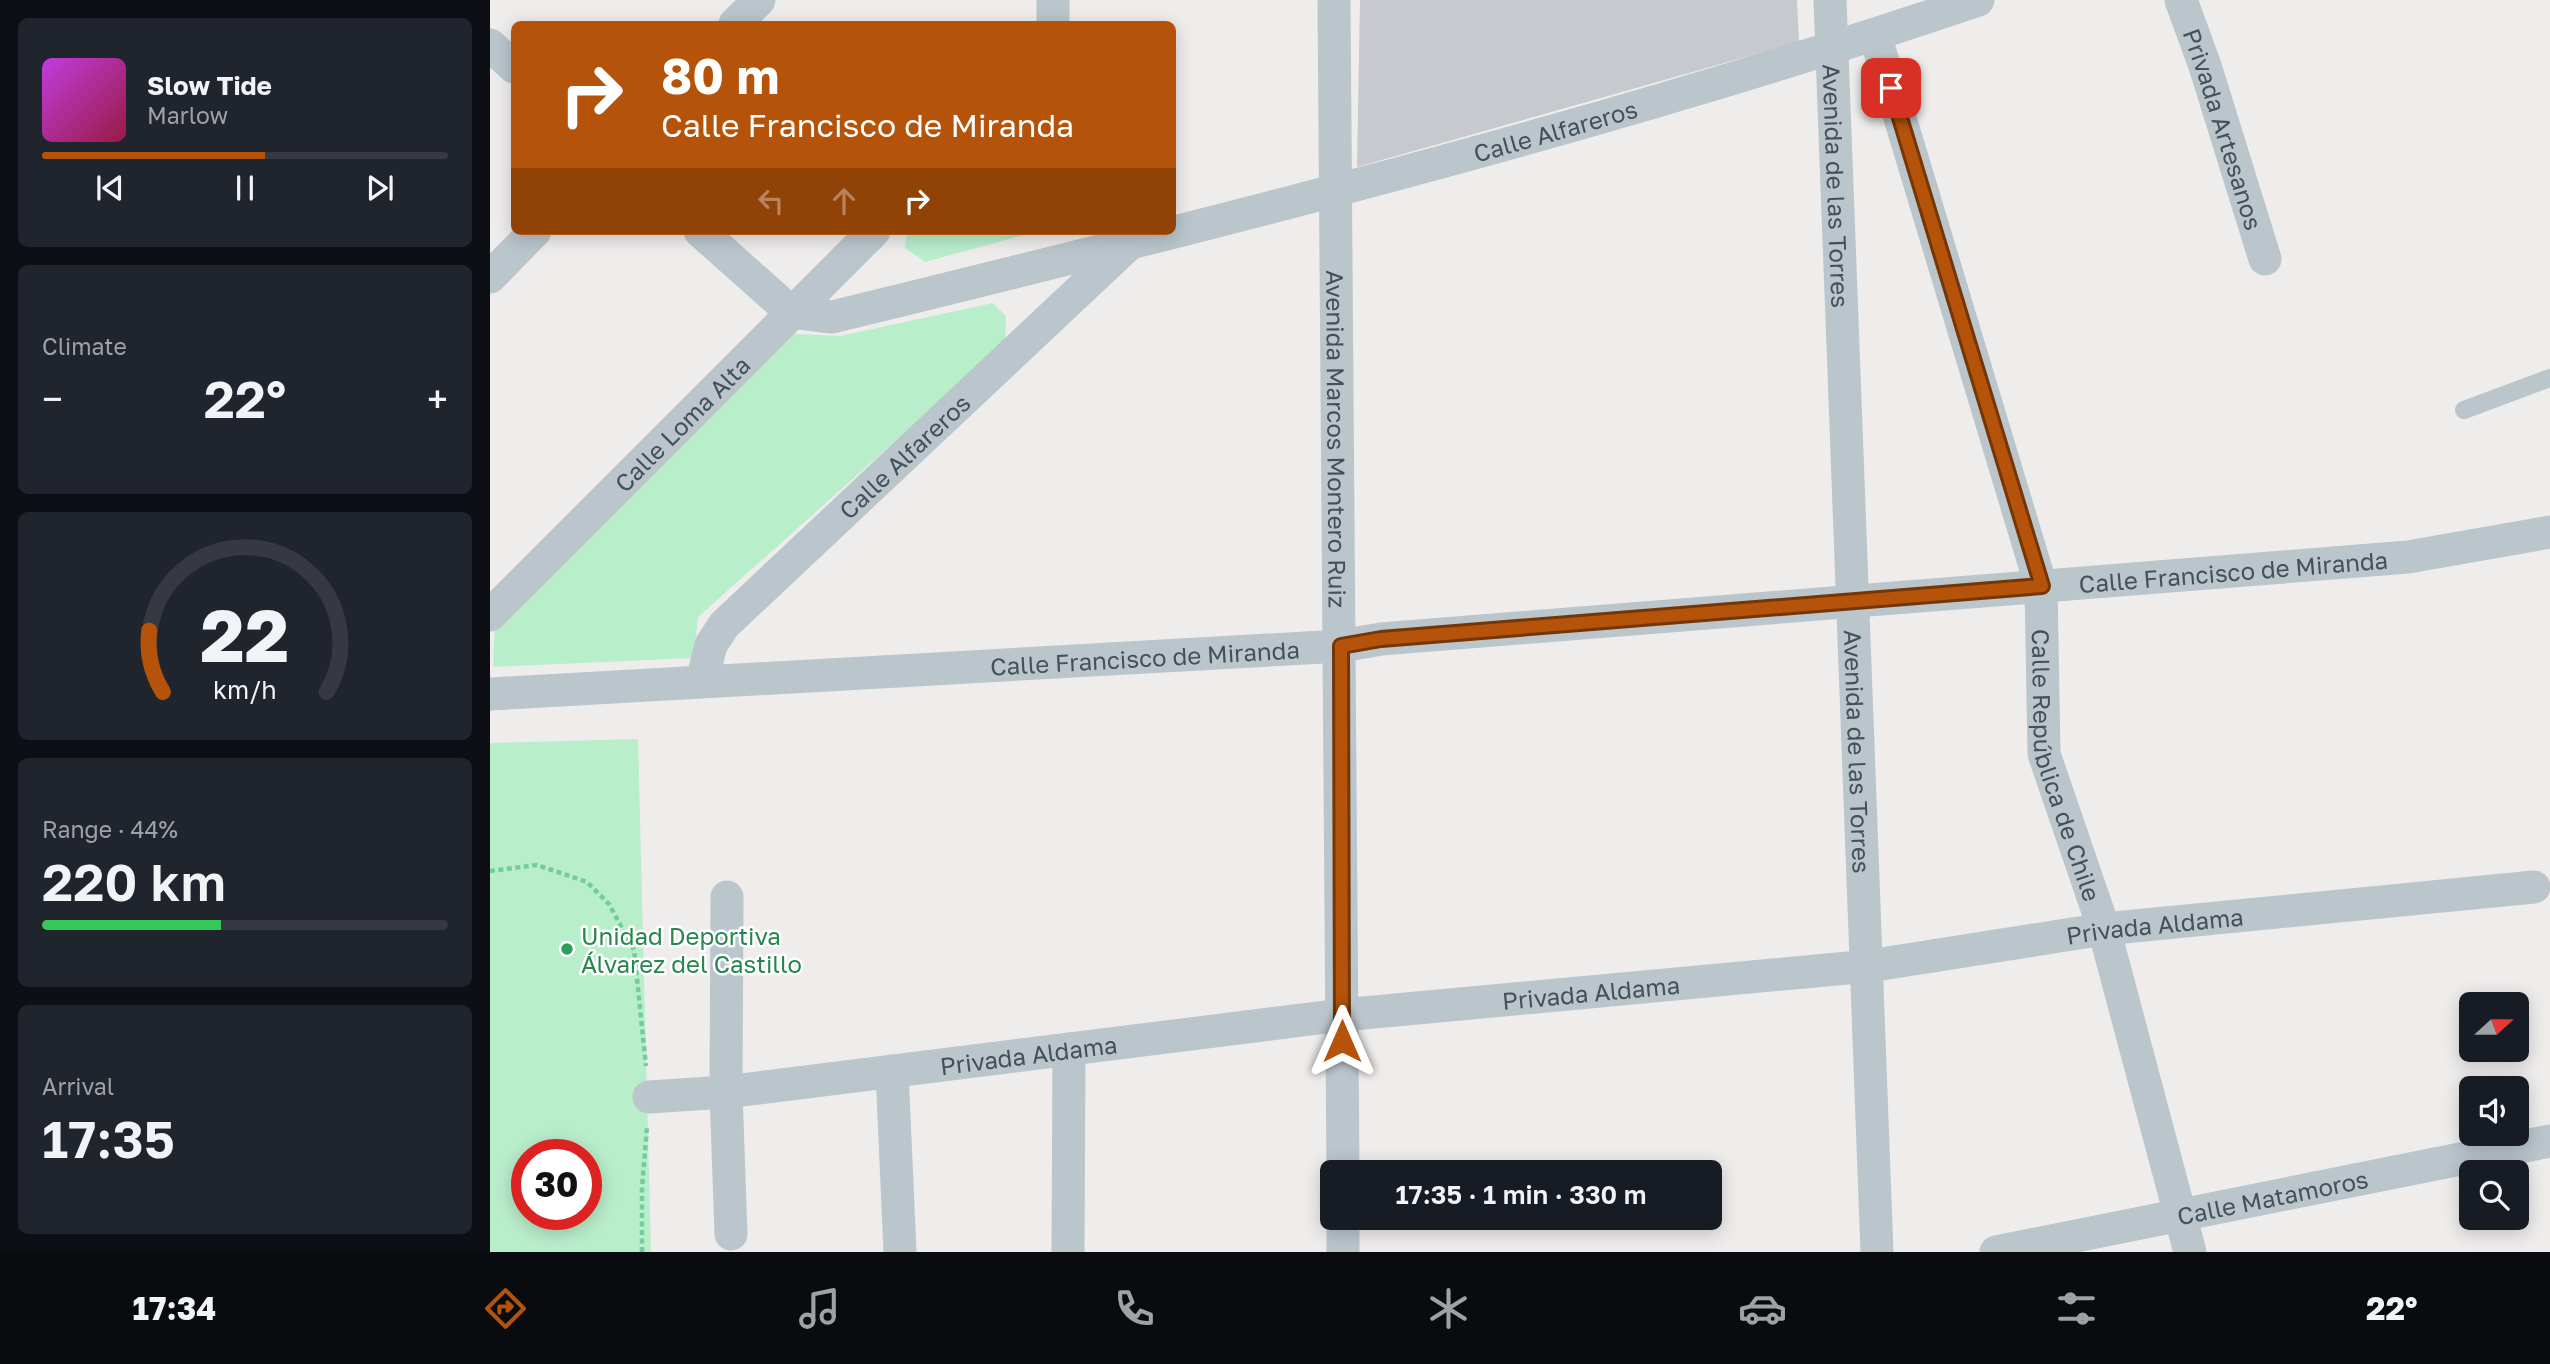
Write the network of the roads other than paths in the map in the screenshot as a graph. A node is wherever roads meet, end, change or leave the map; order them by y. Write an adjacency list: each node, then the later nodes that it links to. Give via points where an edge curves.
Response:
1 (759, 0): 7 (street)
2 (1053, 0): 8 (street)
3 (1334, 0): 13 (street, Avenida Marcos Montero Ruiz)
4 (1830, 0): 11 (street, Avenida de las Torres)
5 (1978, 0): 9 (street, Calle Alfareros)
6 (2182, 0): 20 (street, Privada Artesanos)
7 (738, 21)
8 (1053, 21)
9 (1875, 35): 11 (street, Calle Alfareros); 26 (street, Calle República de Chile)
10 (490, 45): 12 (street)
11 (1832, 50): 13 (street, Calle Alfareros); 27 (street, Avenida de las Torres)
12 (511, 64)
13 (1336, 191): 14 (street, Calle Alfareros); 29 (street, Avenida Marcos Montero Ruiz)
14 (1176, 232)
15 (531, 235): 21 (street)
16 (704, 235): 22 (street)
17 (870, 235): 22 (street, Calle Loma Alta)
18 (1164, 235): 19 (street, Calle Alfareros)
19 (1129, 244): 22 (street, Calle Alfareros, via 832,317); 30 (street, Calle Alfareros, via 724,625 710,645)
20 (2265, 259)
21 (490, 277)
22 (791, 312): 28 (street, Calle Loma Alta)
23 (2550, 378): 24 (lane)
24 (2464, 410)
25 (2550, 532): 26 (street, Calle Francisco de Miranda, via 2408,557)
26 (2042, 586): 27 (street, Calle Francisco de Miranda); 34 (street, Calle República de Chile, via 2044,754)
27 (1854, 601): 29 (street, Calle Francisco de Miranda); 35 (street, Avenida de las Torres)
28 (490, 615)
29 (1341, 646): 30 (street, Calle Francisco de Miranda); 36 (street, Avenida Marcos Montero Ruiz)
30 (702, 681): 31 (street, Calle Francisco de Miranda)
31 (490, 694)
32 (2534, 887): 34 (street, Privada Aldama)
33 (727, 897): 39 (street)
34 (2104, 929): 35 (street, Privada Aldama); 43 (street, Calle República de Chile)
35 (1869, 965): 36 (street, Privada Aldama); 49 (street, Avenida de las Torres)
36 (1342, 1015): 37 (street, Privada Aldama); 42 (street, Avenida Marcos Montero Ruiz)
37 (1069, 1049): 38 (street, Privada Aldama); 47 (street)
38 (892, 1071): 39 (street, Privada Aldama); 46 (street)
39 (726, 1092): 40 (street, Privada Aldama); 45 (street)
40 (649, 1097)
41 (2550, 1141): 43 (street, Calle Matamoros)
42 (1343, 1160)
43 (2180, 1213): 50 (street, Calle Matamoros); 51 (street, Calle República de Chile)
44 (1343, 1230): 48 (street)
45 (731, 1234)
46 (900, 1252)
47 (1068, 1252)
48 (1343, 1252)
49 (1877, 1252)
50 (1996, 1252)
51 (2190, 1252)

